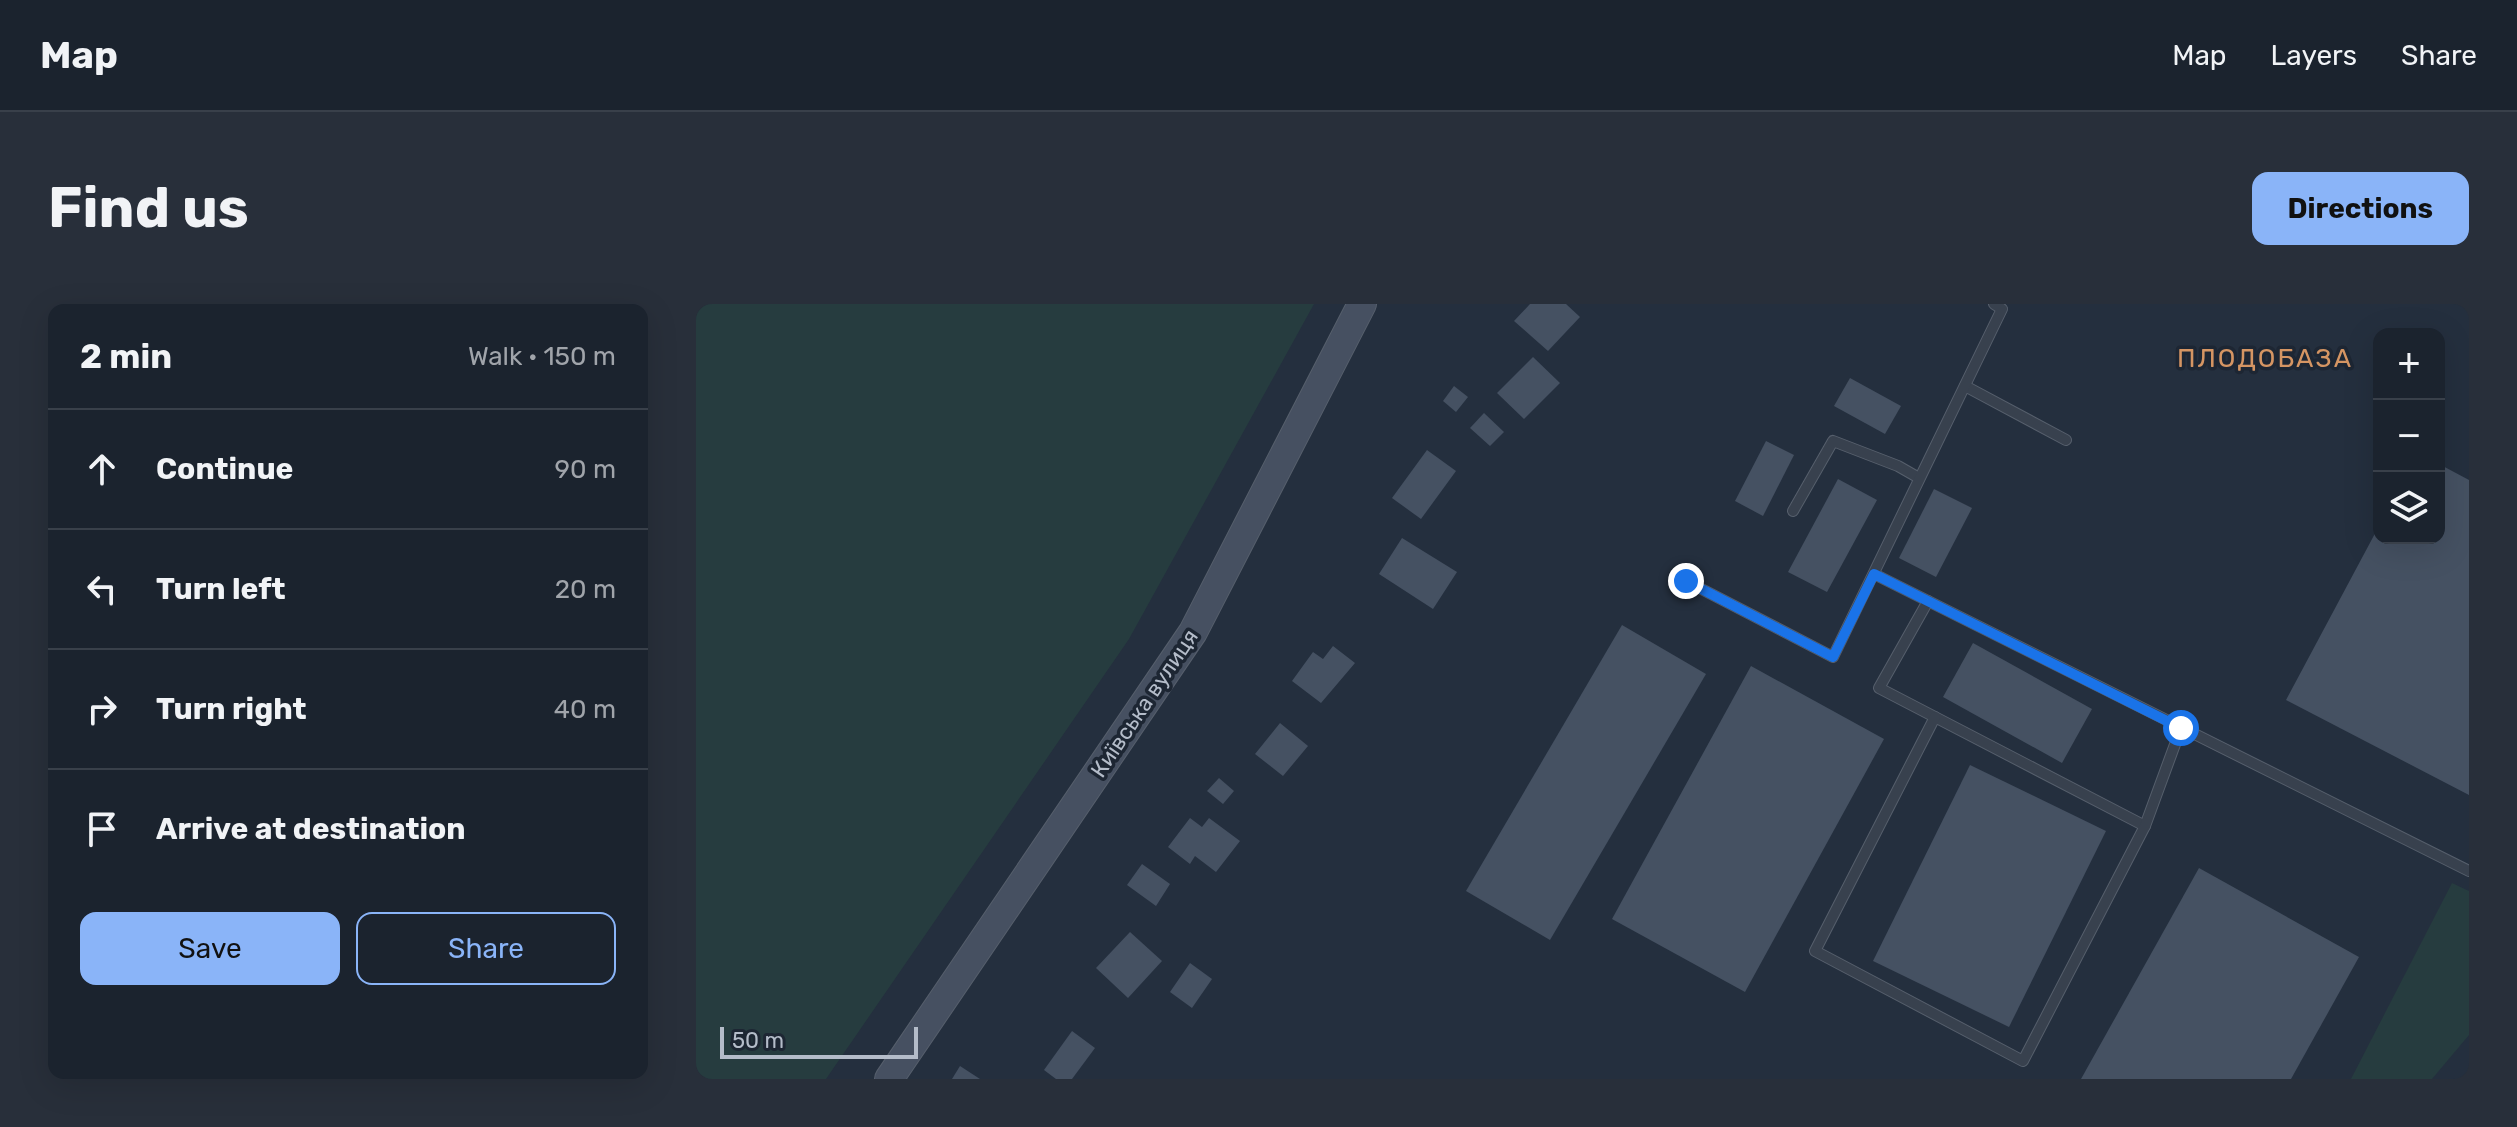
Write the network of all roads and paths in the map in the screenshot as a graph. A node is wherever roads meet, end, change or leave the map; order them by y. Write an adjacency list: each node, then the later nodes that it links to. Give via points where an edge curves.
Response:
1 (1362, 304): 14 (main road, Київська вулиця, via 1193,632)
2 (2001, 306): 3 (lane)
3 (1965, 386): 4 (lane); 5 (lane)
4 (2066, 440)
5 (1919, 478): 6 (lane, via 1833,441); 7 (lane)
6 (1793, 511)
7 (1874, 574): 8 (lane, via 1833,657); 9 (lane)
8 (1686, 581)
9 (1928, 601): 10 (lane, via 1879,688); 11 (lane)
10 (1935, 717): 12 (lane); 12 (lane, via 1815,951 2023,1061)
11 (2181, 728): 12 (lane); 13 (lane)
12 (2145, 826)
13 (2469, 871)
14 (889, 1079)

